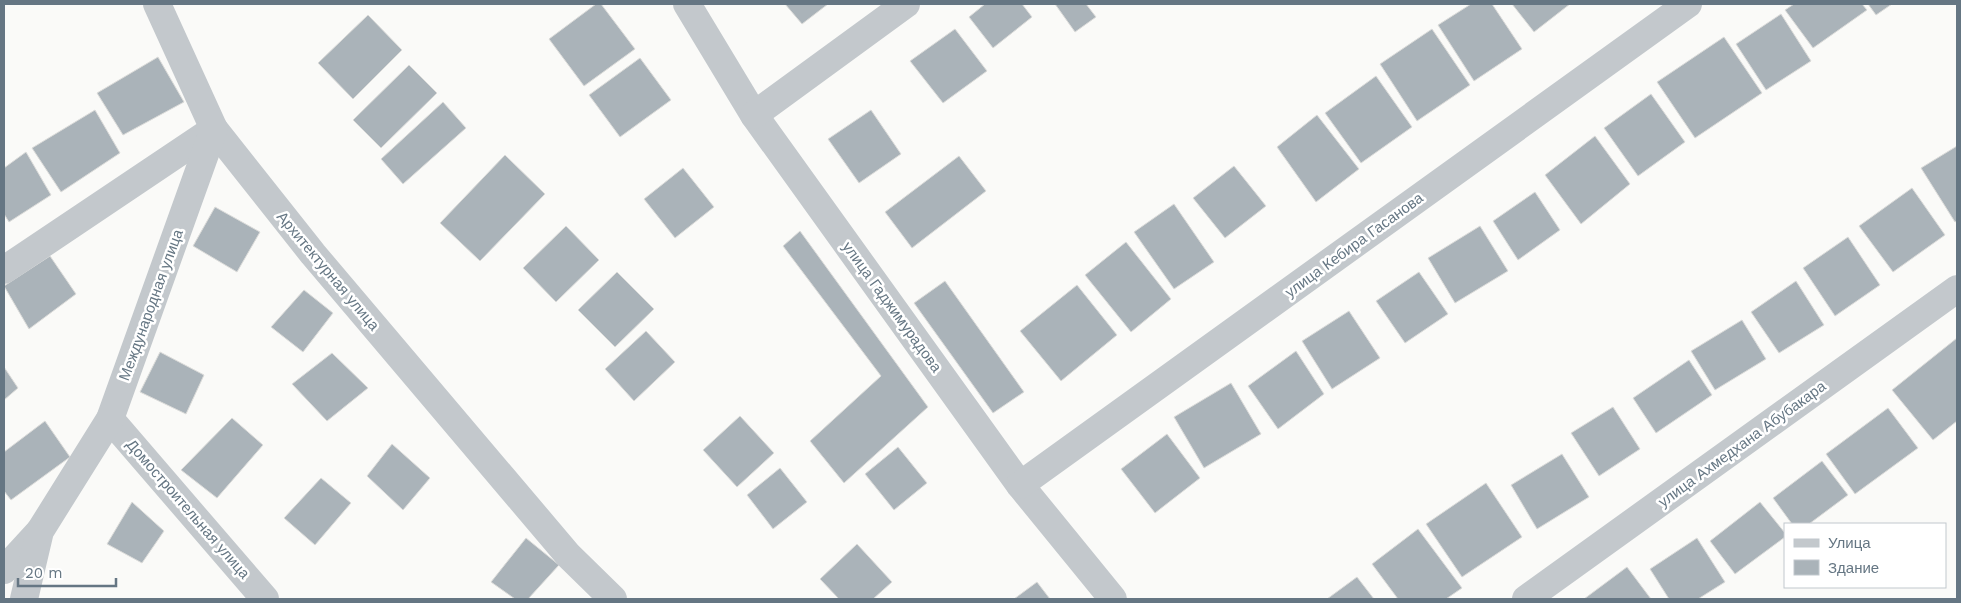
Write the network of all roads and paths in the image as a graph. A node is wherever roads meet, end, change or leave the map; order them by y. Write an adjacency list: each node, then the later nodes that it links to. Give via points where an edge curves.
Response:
1 (157, 4): 6 (street)
2 (687, 4): 5 (street, улица Гаджимурадова)
3 (906, 4): 5 (street)
4 (1688, 4): 10 (street, улица Кебира Гасанова)
5 (754, 115): 10 (street, улица Гаджимурадова)
6 (214, 129): 7 (street); 9 (street, Международная улица); 15 (street, Архитектурная улица, via 313,254 548,533)
7 (4, 270)
8 (1957, 289): 17 (street, улица Ахмедхана Абубакара)
9 (110, 419): 11 (street, Международная улица); 14 (street, Домостроительная улица)
10 (1020, 485): 16 (street, улица Гаджимурадова)
11 (40, 531): 12 (street); 13 (street, Международная улица)
12 (4, 570)
13 (24, 599)
14 (265, 599)
15 (612, 599)
16 (1112, 599)
17 (1526, 599)

